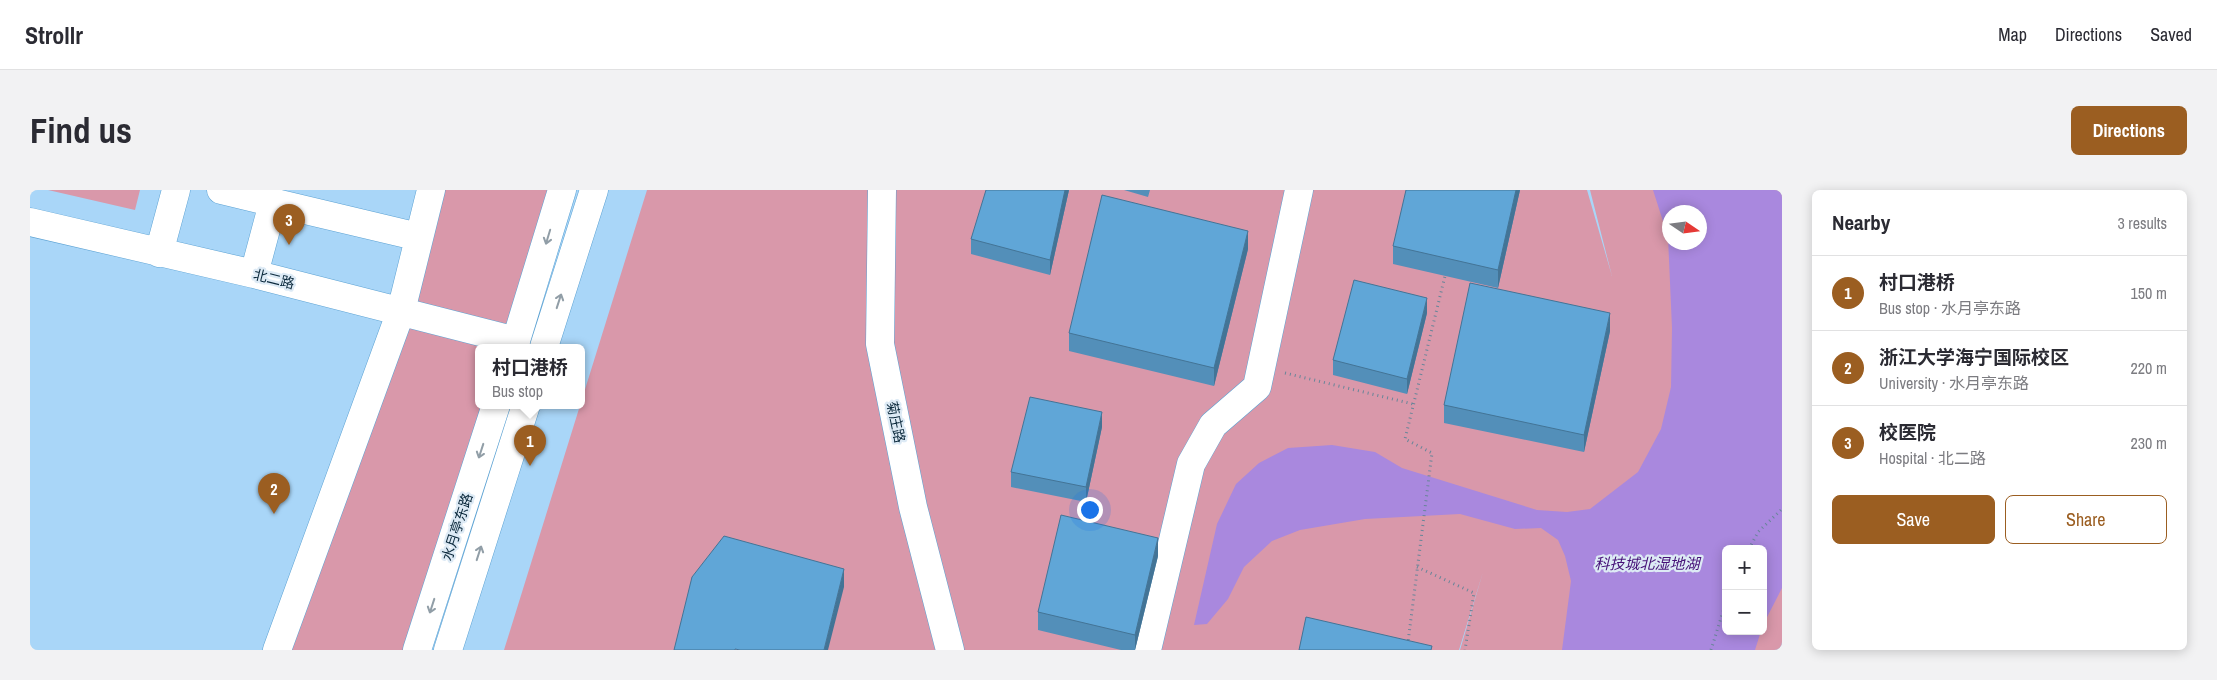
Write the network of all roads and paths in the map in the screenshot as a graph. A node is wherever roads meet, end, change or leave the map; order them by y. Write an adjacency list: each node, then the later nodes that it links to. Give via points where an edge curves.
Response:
1 (176, 190): 11 (street)
2 (221, 190): 8 (street)
3 (431, 190): 10 (street)
4 (562, 190): 15 (street, one-way to 15)
5 (594, 190): 16 (street, one-way to 5)
6 (882, 190): 28 (street, 菊庄路, via 880,344 914,507)
7 (1299, 190): 17 (street)
8 (273, 203): 10 (street); 12 (street)
9 (30, 222): 11 (street, 北二路)
10 (419, 237): 14 (street)
11 (159, 253): 12 (street, 北二路)
12 (254, 274): 14 (street, 北二路)
13 (1445, 276): 18 (path)
14 (401, 311): 15 (street, 北二路); 25 (street)
15 (516, 344)
16 (545, 344)
17 (1262, 368): 18 (path); 29 (street, via 1257,387 1213,425 1191,464)
18 (1413, 404): 23 (path, via 1404,439 1432,452)
19 (495, 409): 26 (street, 水月亭东路, one-way to 26)
20 (525, 409): 27 (street, 水月亭东路, one-way to 20)
21 (1782, 509): 22 (path, via 1758,532)
22 (1751, 545)
23 (1417, 567): 30 (path); 31 (path, via 1474,593)
24 (1722, 615): 32 (path)
25 (277, 650)
26 (418, 650)
27 (448, 650)
28 (950, 650)
29 (1147, 650)
30 (1407, 650)
31 (1465, 650)
32 (1711, 650)

